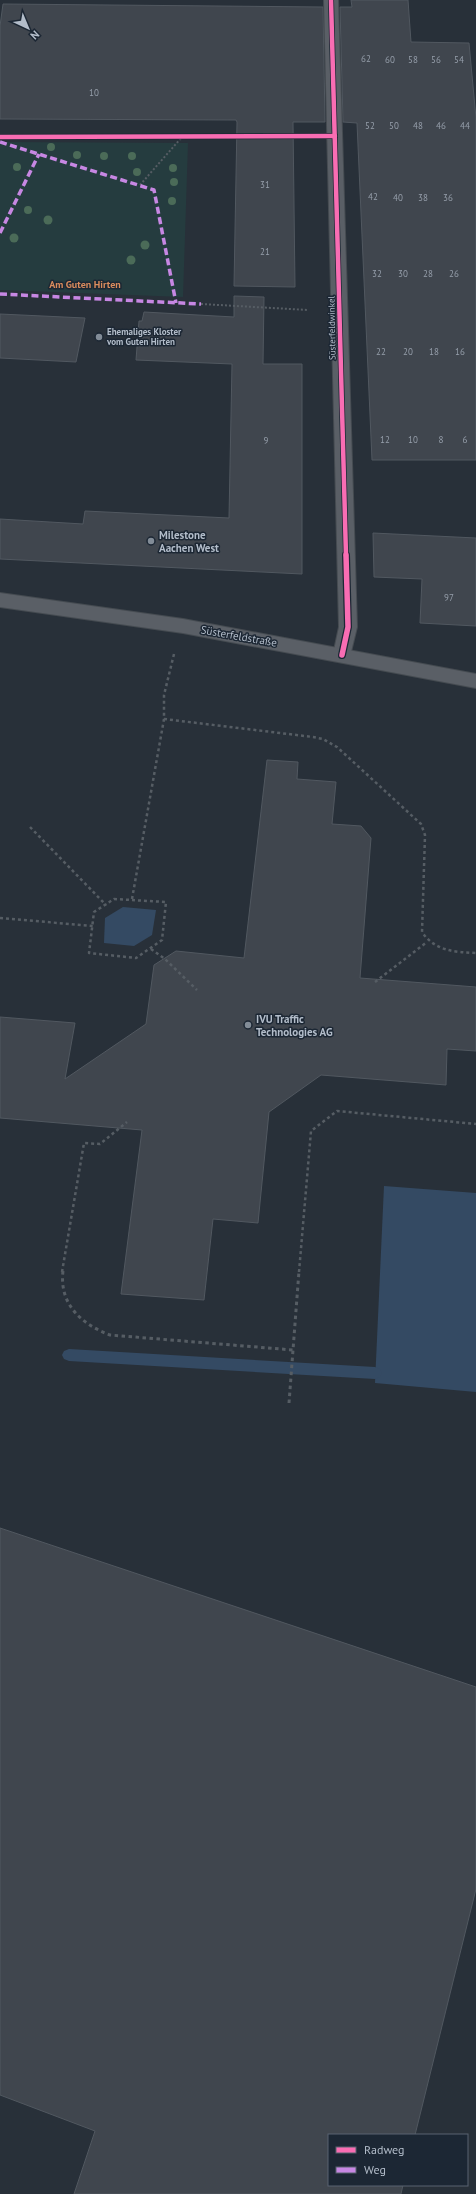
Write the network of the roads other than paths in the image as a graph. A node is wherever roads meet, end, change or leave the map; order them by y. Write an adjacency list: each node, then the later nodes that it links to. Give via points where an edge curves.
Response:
1 (331, 0): 3 (street, Süsterfeldwinkel, via 348,627)
2 (0, 600): 3 (street, Süsterfeldstraße, via 183,626)
3 (342, 655): 4 (street, Süsterfeldstraße)
4 (476, 681)

